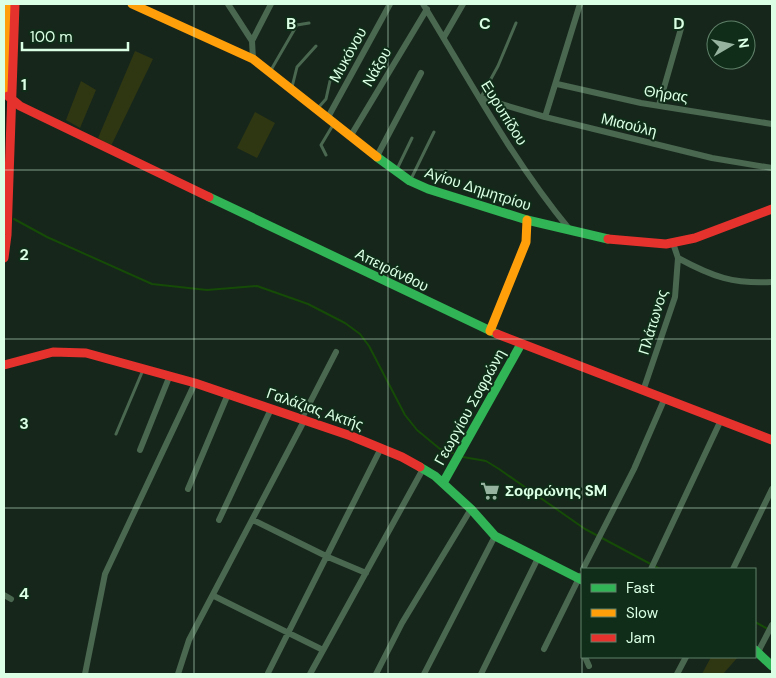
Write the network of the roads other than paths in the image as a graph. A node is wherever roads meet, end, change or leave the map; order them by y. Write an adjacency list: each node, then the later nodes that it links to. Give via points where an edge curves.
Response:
1 (7, 4): 22 (street)
2 (15, 4): 22 (street)
3 (132, 4): 16 (street, Αγίου Δημητρίου)
4 (228, 4): 14 (street)
5 (271, 4): 14 (street)
6 (390, 4): 27 (street, Μυκόνου)
7 (463, 4): 13 (street)
8 (580, 4): 20 (street)
9 (426, 6): 13 (street, Ευρυπίδου); 30 (street, Νάξου)
10 (309, 23): 17 (lane, via 297,26)
11 (516, 23): 23 (lane)
12 (682, 25): 24 (street)
13 (444, 37): 23 (street, Ευρυπίδου)
14 (252, 41): 16 (street)
15 (316, 46): 21 (lane, via 297,67)
16 (253, 59): 17 (street, Αγίου Δημητρίου)
17 (271, 71): 21 (street, Αγίου Δημητρίου)
18 (422, 73): 33 (street)
19 (330, 81): 25 (lane, via 326,99)
20 (557, 84): 24 (street, Θήρας); 26 (street)
21 (292, 88): 25 (street, Αγίου Δημητρίου)
22 (6, 95): 41 (street, via 7,235); 44 (street, Απειράνθου, via 20,106 171,180)
23 (480, 98): 26 (street, Μιαούλη); 39 (street, Ευρυπίδου, via 506,144)
24 (659, 105): 28 (street, Θήρας)
25 (316, 110): 27 (street, Αγίου Δημητρίου)
26 (545, 117): 34 (street, Μιαούλη, via 712,158)
27 (331, 122): 30 (street, Αγίου Δημητρίου); 32 (lane, via 321,145)
28 (772, 124)
29 (434, 132): 36 (lane)
30 (350, 137): 33 (street, Αγίου Δημητρίου)
31 (412, 138): 35 (lane)
32 (326, 155)
33 (376, 158): 35 (street, Αγίου Δημητρίου)
34 (772, 168)
35 (396, 172): 36 (street, Αγίου Δημητρίου)
36 (410, 181): 38 (street, Αγίου Δημητρίου)
37 (772, 209): 40 (street, Αγίου Δημητρίου)
38 (527, 220): 39 (street, Αγίου Δημητρίου); 44 (street, via 526,242)
39 (570, 230): 40 (street, Αγίου Δημητρίου, via 640,243)
40 (673, 243): 42 (street)
41 (4, 258)
42 (678, 258): 43 (street, via 735,283); 51 (street, Πλάτωνος, via 675,296)
43 (772, 282)
44 (490, 331): 45 (street, Απειράνθου)
45 (522, 344): 51 (street, Απειράνθου); 62 (street, Γεωργίου Σοφρώνη)
46 (336, 352): 55 (street)
47 (4, 365): 48 (street, Γαλάζιας Ακτής, via 61,351 93,355)
48 (144, 368): 49 (street, Γαλάζιας Ακτής); 57 (lane)
49 (170, 376): 50 (street, Γαλάζιας Ακτής); 60 (street)
50 (195, 383): 52 (street, Γαλάζιας Ακτής); 89 (street, via 105,574)
51 (643, 391): 53 (street, Απειράνθου)
52 (228, 394): 54 (street, Γαλάζιας Ακτής); 63 (street)
53 (664, 400): 56 (street, Απειράνθου); 71 (street, via 634,469)
54 (271, 409): 55 (street, Γαλάζιας Ακτής); 66 (street)
55 (304, 418): 59 (street, Γαλάζιας Ακτής); 67 (street)
56 (720, 422): 58 (street, Απειράνθου); 72 (street)
57 (116, 434)
58 (772, 440)
59 (381, 448): 61 (street, Γαλάζιας Ακτής); 69 (street)
60 (140, 450)
61 (423, 469): 62 (street, Γαλάζιας Ακτής); 74 (street)
62 (443, 483): 65 (street, Γαλάζιας Ακτής)
63 (188, 489)
64 (772, 489): 73 (street)
65 (471, 508): 68 (street, Γαλάζιας Ακτής); 92 (street, via 402,623)
66 (219, 520)
67 (253, 520): 69 (street); 77 (street)
68 (495, 536): 70 (street, Γαλάζιας Ακτής); 93 (street)
69 (328, 557): 74 (street); 80 (street)
70 (538, 558): 75 (street, Γαλάζιας Ακτής); 94 (street)
71 (584, 568)
72 (651, 568)
73 (733, 568)
74 (366, 573): 82 (street)
75 (581, 574): 81 (street)
76 (4, 595): 78 (street)
77 (214, 596): 80 (street); 90 (street, via 189,640)
78 (11, 599)
79 (772, 625): 83 (street)
80 (289, 635): 82 (street); 88 (street)
81 (544, 649)
82 (323, 650): 91 (street)
83 (756, 651): 87 (street)
84 (585, 658): 86 (street)
85 (685, 658): 95 (street)
86 (589, 666)
87 (772, 666)
88 (268, 672)
89 (85, 674)
90 (178, 674)
91 (310, 674)
92 (376, 674)
93 (424, 674)
94 (481, 674)
95 (676, 674)

